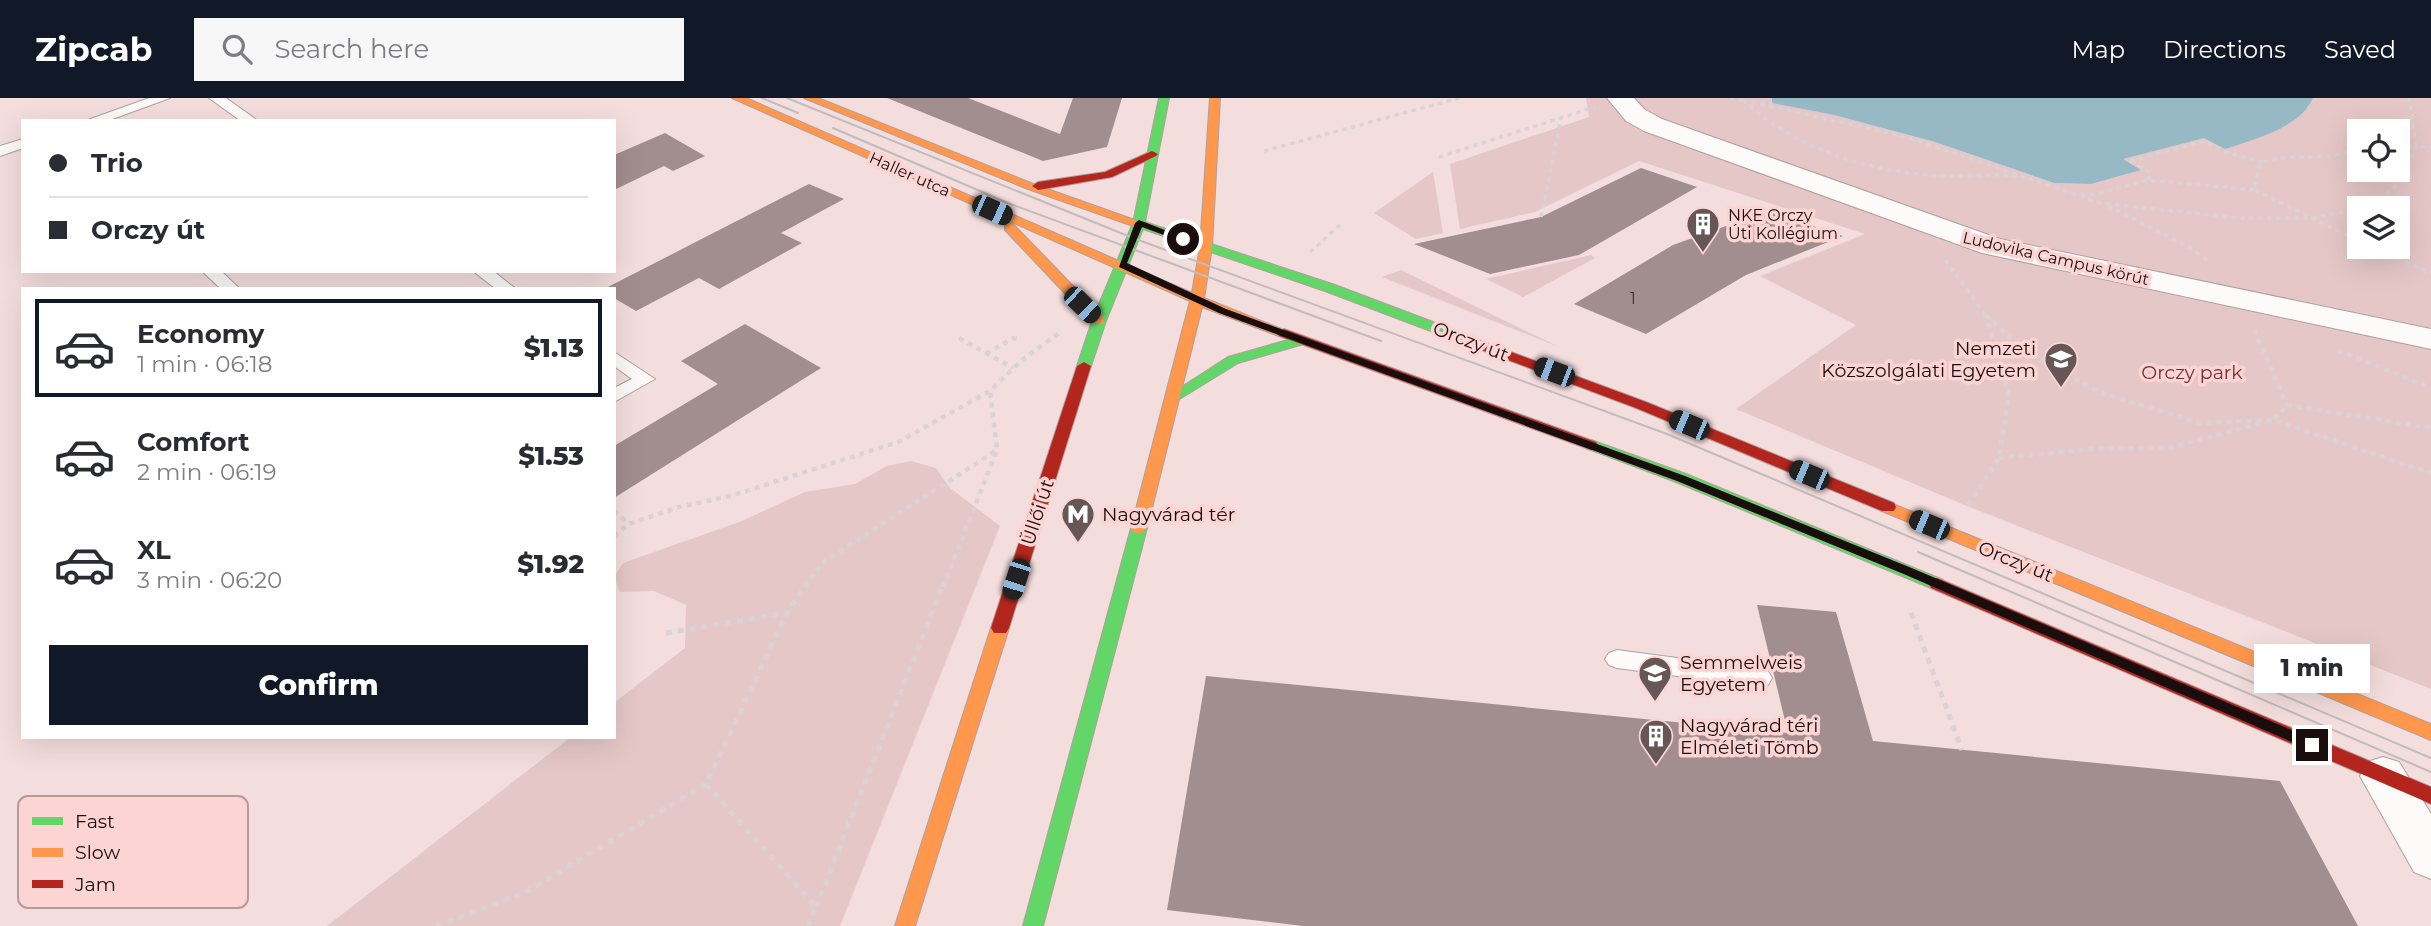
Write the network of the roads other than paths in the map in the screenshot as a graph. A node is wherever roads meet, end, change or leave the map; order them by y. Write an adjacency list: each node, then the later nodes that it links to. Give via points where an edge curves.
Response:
1 (163, 98): 8 (lane)
2 (216, 98): 9 (lane)
3 (737, 98): 15 (street, Haller utca)
4 (808, 98): 13 (street, Haller utca)
5 (1164, 98): 12 (street, Üllői út)
6 (1215, 98): 14 (street)
7 (1620, 99): 28 (street, Ludovika Campus körút, via 1653,125 1993,247)
8 (98, 119)
9 (248, 119)
10 (21, 144): 11 (lane)
11 (0, 151)
12 (1152, 154): 13 (street, via 1108,175); 17 (street, Üllői út)
13 (1032, 187): 17 (street, Haller utca)
14 (1210, 192): 16 (street); 18 (street)
15 (992, 210): 20 (street, Haller utca); 27 (street)
16 (1223, 210)
17 (1139, 223): 18 (street, Haller utca); 20 (street, Üllői út)
18 (1206, 247): 25 (street, Orczy út); 26 (street)
19 (1268, 251): 25 (street)
20 (1122, 265): 26 (street, Haller utca); 27 (street, Üllői út)
21 (212, 273): 23 (lane)
22 (484, 273): 24 (lane)
23 (230, 287)
24 (505, 287)
25 (1331, 288): 35 (street, Orczy út, via 1641,405)
26 (1197, 300): 29 (street); 32 (street)
27 (1099, 321): 39 (street, Üllői út)
28 (2431, 339)
29 (1302, 340): 32 (street, via 1239,356); 36 (street, via 1694,484)
30 (616, 359): 31 (lane, via 646,379)
31 (616, 395)
32 (1173, 397): 40 (street)
33 (1617, 659): 34 (lane)
34 (1760, 678)
35 (2431, 732)
36 (2383, 776): 37 (street); 38 (street)
37 (2431, 796)
38 (2431, 858)
39 (905, 926)
40 (1033, 926)

